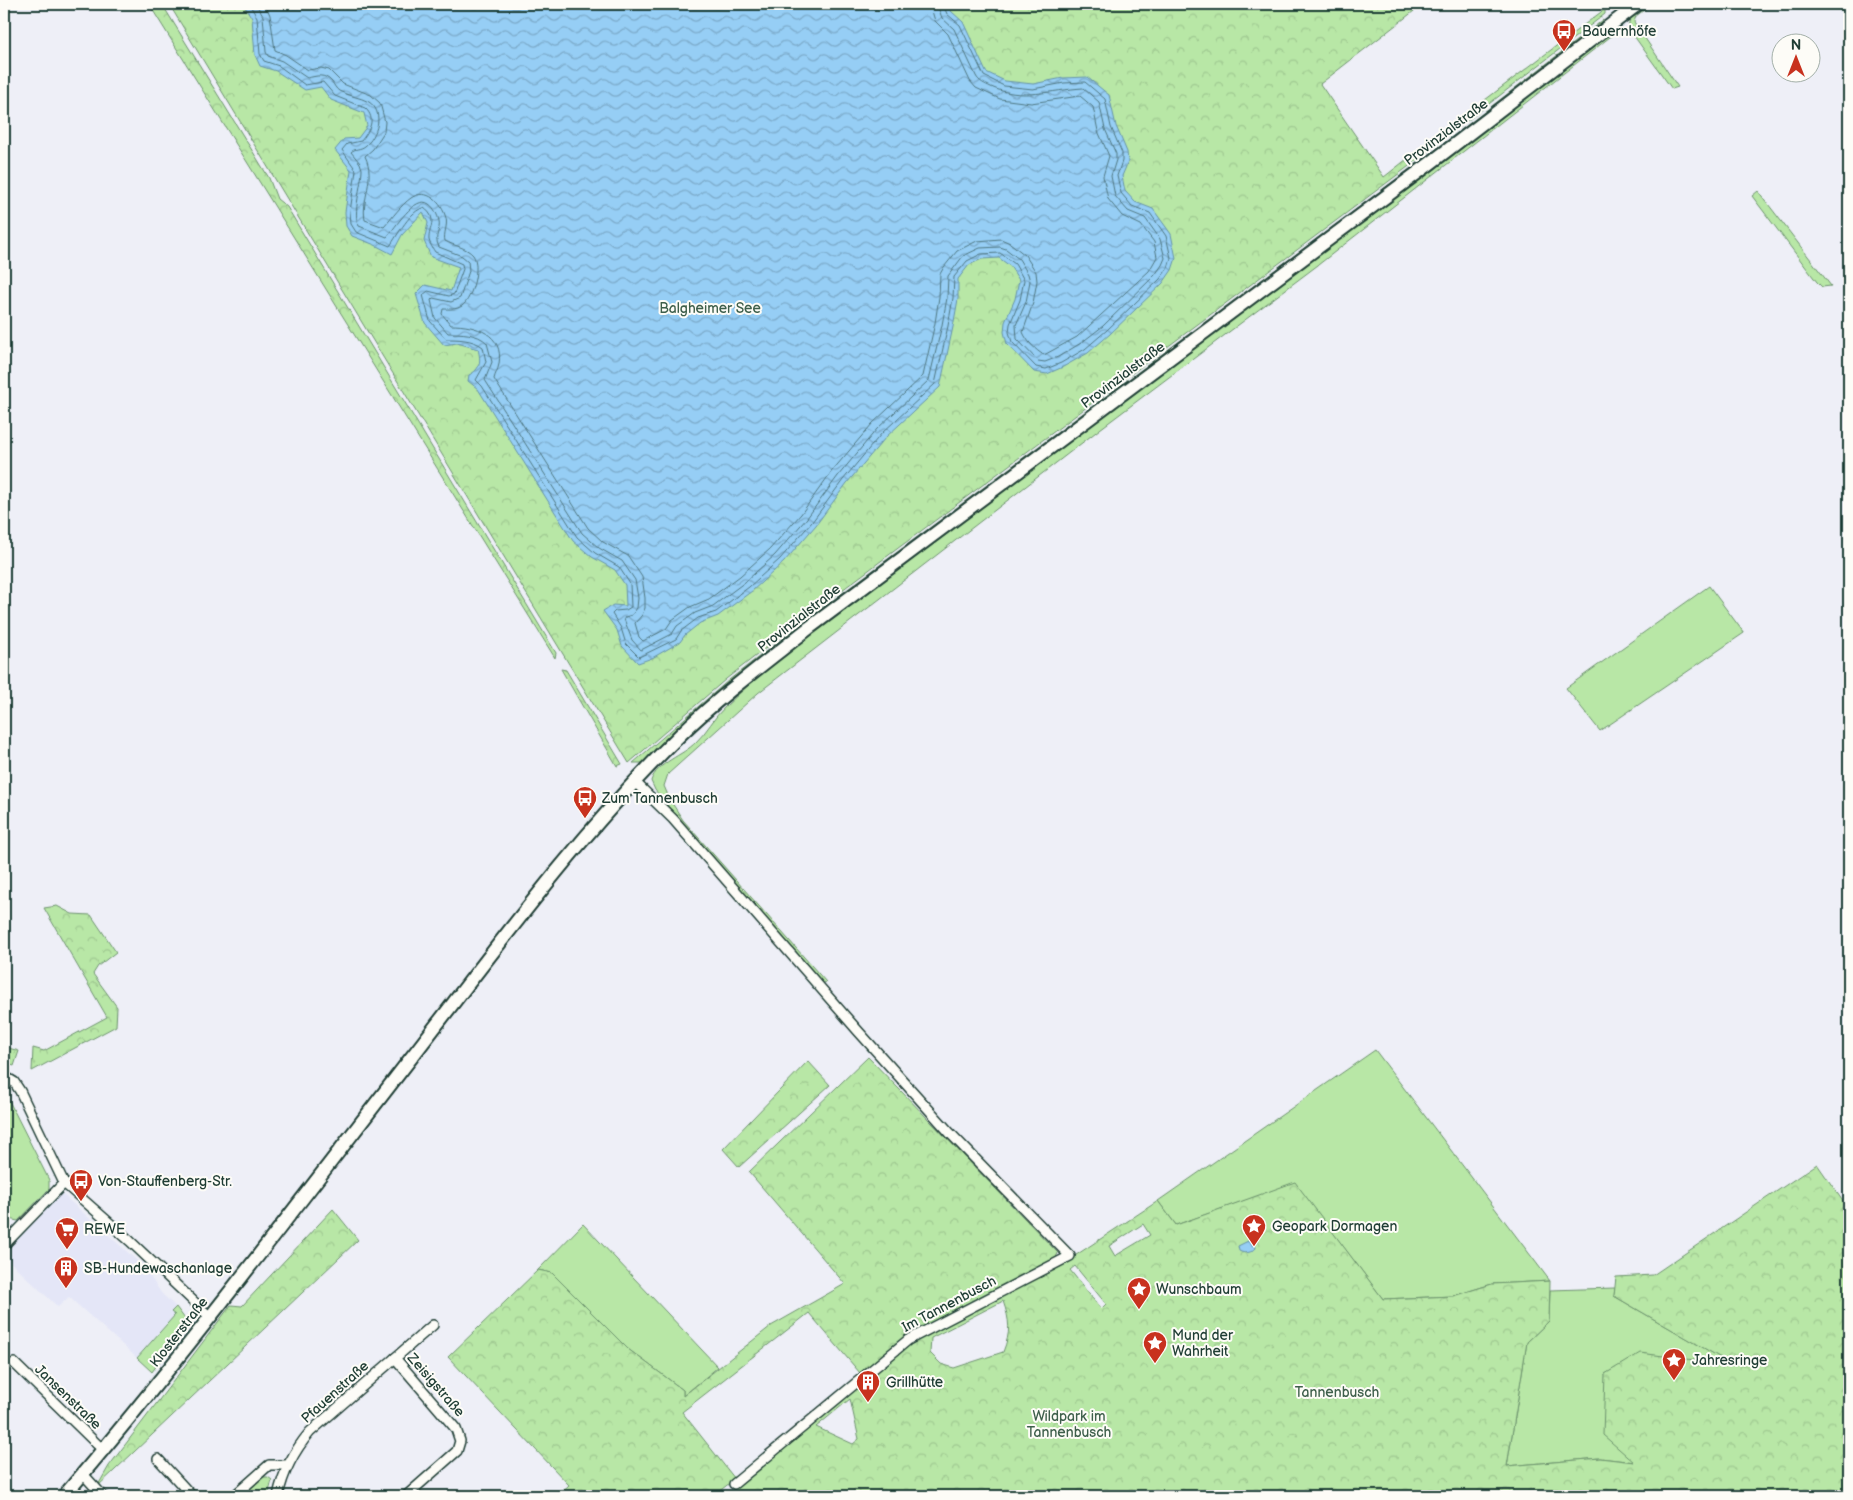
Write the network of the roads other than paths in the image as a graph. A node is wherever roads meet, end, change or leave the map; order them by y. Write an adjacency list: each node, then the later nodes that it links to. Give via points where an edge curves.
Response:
1 (1638, 4): 2 (main road, Provinzialstraße, via 764,663 682,733)
2 (635, 782): 5 (main road, Provinzialstraße, via 499,943); 15 (street, Im Tannenbusch, via 673,819 950,1133 1070,1256 908,1340)
3 (4, 1076): 4 (street, via 20,1090)
4 (64, 1182): 6 (street); 7 (street)
5 (314, 1184): 7 (main road, Klosterstraße)
6 (4, 1245)
7 (210, 1317): 11 (main road, Klosterstraße)
8 (433, 1325): 9 (street, Pfauenstraße)
9 (395, 1358): 13 (street, Pfauenstraße, via 310,1432); 21 (street, Zeisigstraße, via 459,1436 456,1451)
10 (14, 1363): 11 (street, Jansenstraße)
11 (104, 1451): 14 (main road, Klosterstraße)
12 (158, 1459): 18 (street)
13 (288, 1466): 19 (street, via 269,1465); 20 (street, Pfauenstraße)
14 (83, 1474): 16 (main road, Klosterstraße); 17 (street)
15 (734, 1484)
16 (64, 1496)
17 (103, 1496)
18 (192, 1496)
19 (234, 1496)
20 (278, 1496)
21 (406, 1496)

